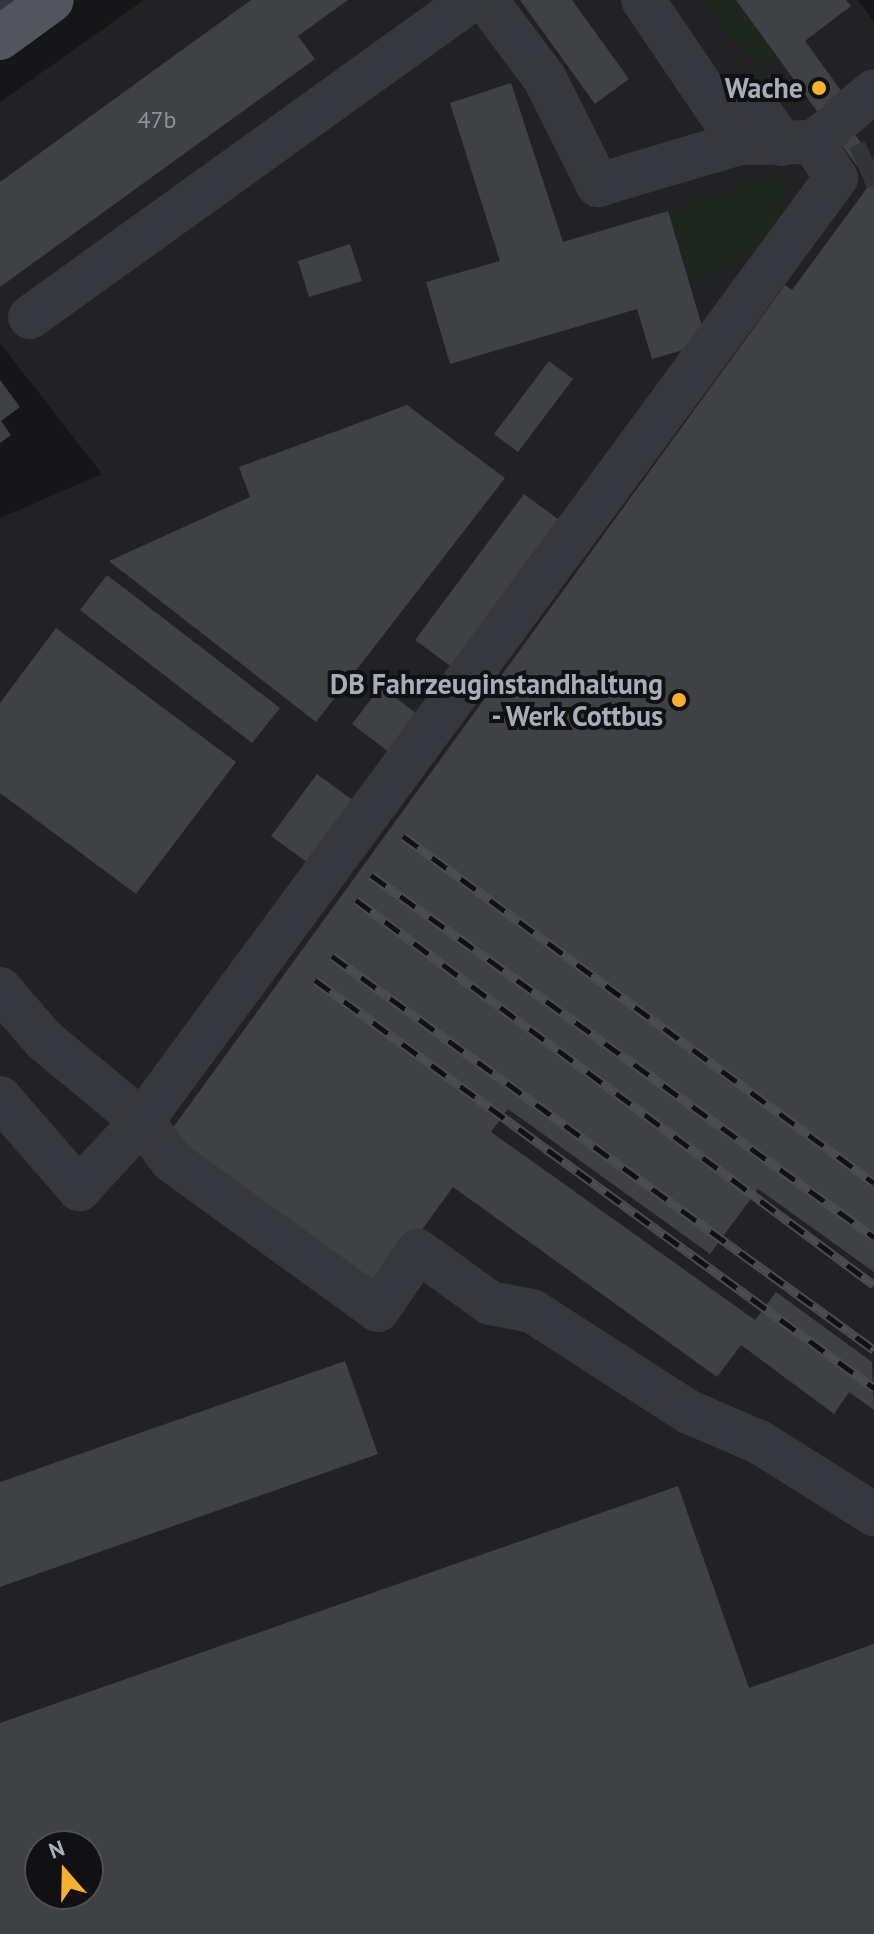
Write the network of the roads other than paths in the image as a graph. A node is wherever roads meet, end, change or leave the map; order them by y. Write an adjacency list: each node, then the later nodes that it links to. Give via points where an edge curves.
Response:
1 (471, 0): 6 (lane)
2 (486, 0): 5 (lane, via 545,79 598,185)
3 (643, 0): 5 (lane)
4 (753, 102): 5 (lane)
5 (822, 139): 9 (lane)
6 (30, 317)
7 (0, 989): 9 (lane, via 44,1040)
8 (0, 1098): 9 (lane, via 79,1189)
9 (142, 1121): 10 (lane, via 172,1161 378,1310 418,1251 490,1303 532,1311 689,1412 759,1442)
10 (874, 1514)

